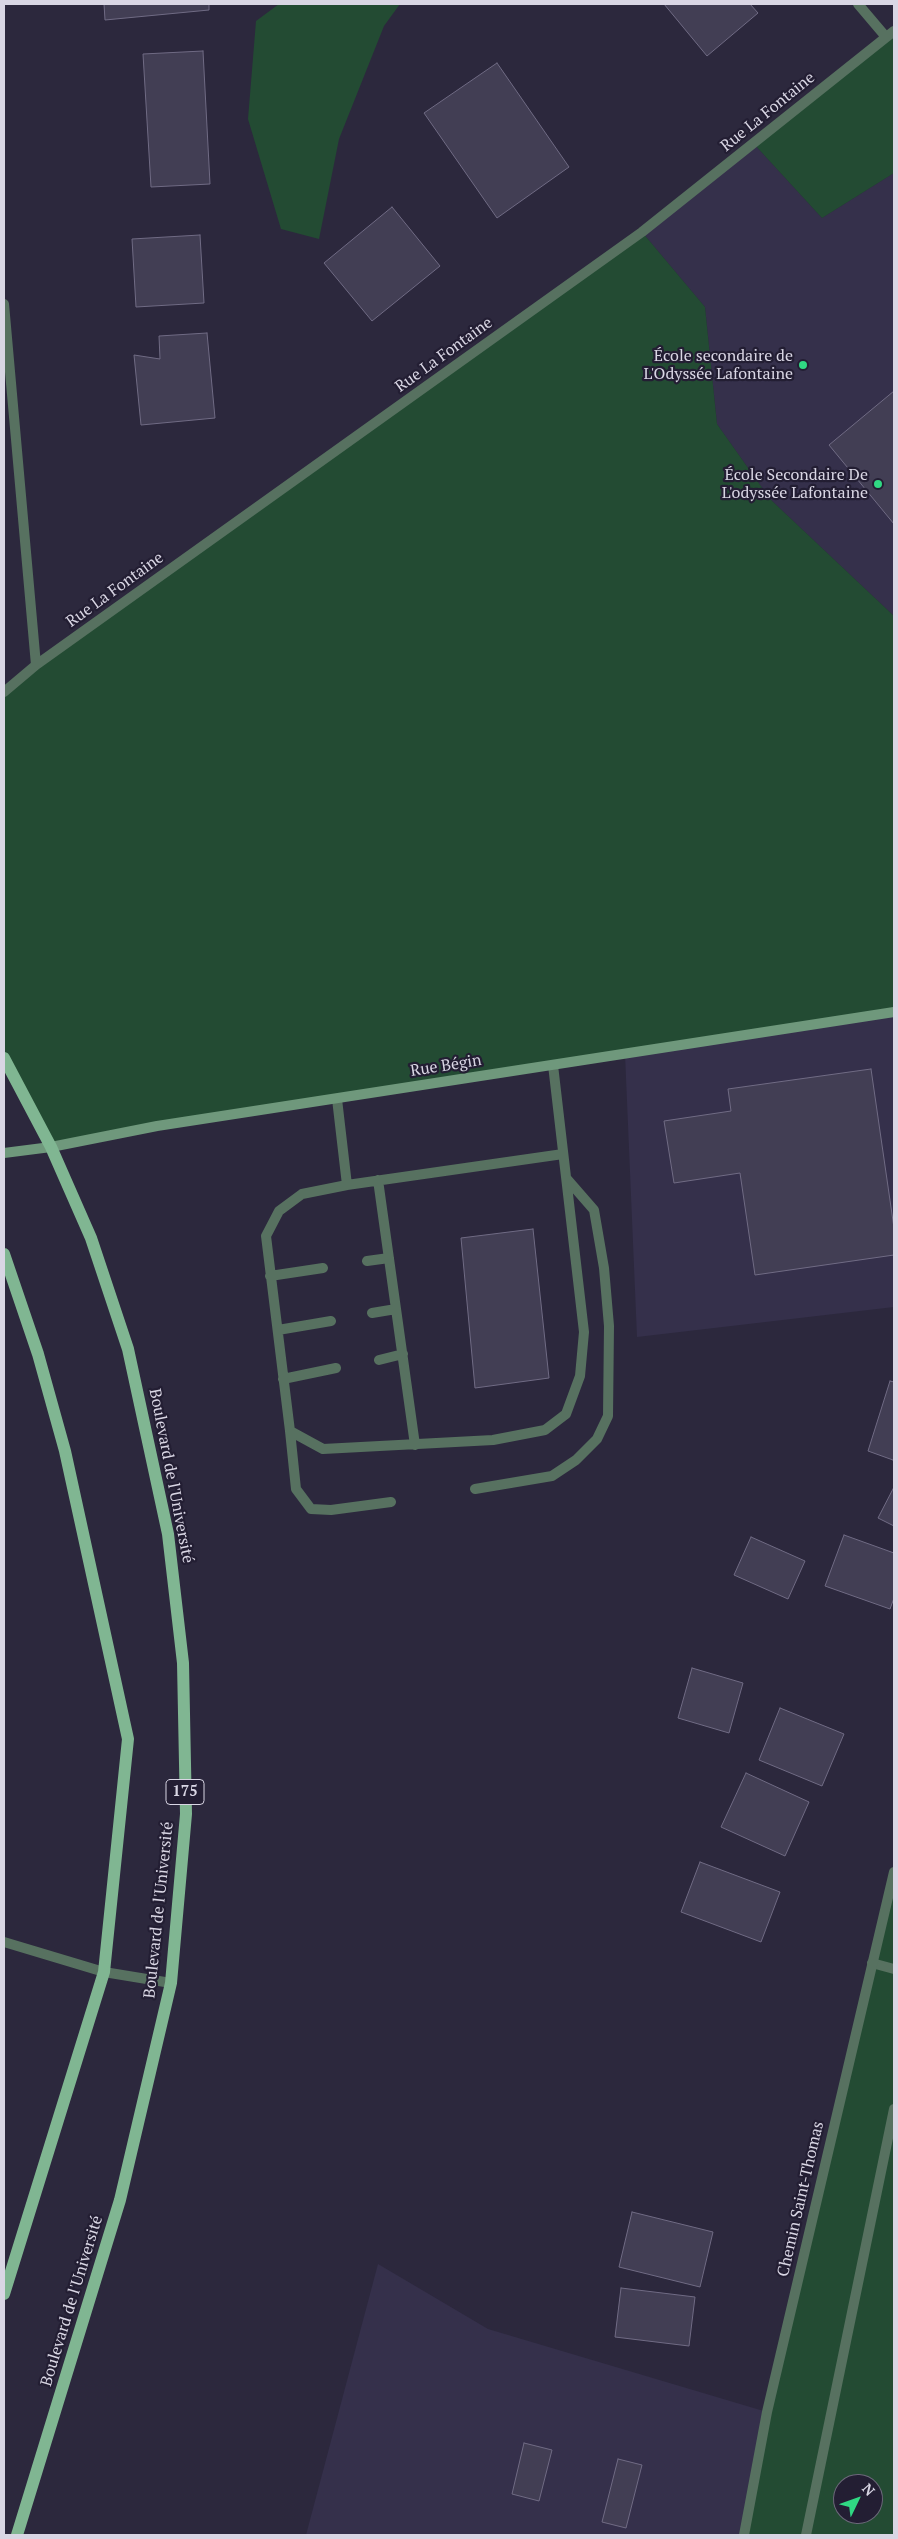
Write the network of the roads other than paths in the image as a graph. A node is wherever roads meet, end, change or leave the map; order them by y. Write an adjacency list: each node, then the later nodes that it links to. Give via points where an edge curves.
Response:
1 (858, 4): 3 (street)
2 (894, 31): 3 (street, Rue La Fontaine)
3 (886, 38): 5 (street, Rue La Fontaine, via 642,232)
4 (4, 304): 5 (street)
5 (36, 665): 6 (street, Rue La Fontaine)
6 (4, 692)
7 (894, 1012): 9 (street, Rue Bégin)
8 (4, 1058): 11 (main road, Boulevard de l'Université / 175)
9 (553, 1065): 10 (street, Rue Bégin); 13 (street)
10 (337, 1099): 11 (street, Rue Bégin, via 156,1126); 16 (street)
11 (51, 1147): 12 (street, Rue Bégin); 39 (main road, Boulevard de l'Université / 175, via 91,1238 128,1349 168,1534 184,1663 186,1814)
12 (4, 1152)
13 (563, 1154): 14 (street); 15 (street)
14 (566, 1178): 31 (street, via 584,1332 580,1376 566,1414 545,1430 493,1440); 32 (street, via 594,1210 609,1326 608,1416 597,1439 576,1460 552,1476)
15 (378, 1180): 16 (street); 18 (street)
16 (347, 1185): 21 (street, via 302,1194 279,1211 266,1236)
17 (4, 1254): 38 (main road, via 38,1354 65,1451 128,1739)
18 (389, 1258): 19 (street); 22 (street)
19 (367, 1261)
20 (323, 1268): 21 (street)
21 (270, 1276): 25 (street)
22 (396, 1309): 23 (street); 26 (street)
23 (372, 1313)
24 (331, 1321): 25 (street)
25 (278, 1330): 29 (street)
26 (402, 1354): 27 (street); 31 (street)
27 (379, 1360)
28 (336, 1368): 29 (street)
29 (283, 1379): 30 (street)
30 (290, 1431): 31 (street, via 323,1449); 33 (street, via 296,1489 311,1509 331,1510)
31 (415, 1445)
32 (475, 1489)
33 (391, 1502)
34 (894, 1872): 36 (street, Chemin Saint-Thomas)
35 (4, 1942): 38 (street)
36 (872, 1962): 37 (street); 43 (street, Chemin Saint-Thomas, via 767,2412)
37 (894, 1969)
38 (104, 1972): 39 (street); 41 (main road)
39 (171, 1983): 42 (main road, Boulevard de l'Université / 175, via 120,2200)
40 (894, 2109): 44 (street)
41 (4, 2294)
42 (17, 2535)
43 (744, 2535)
44 (806, 2535)

